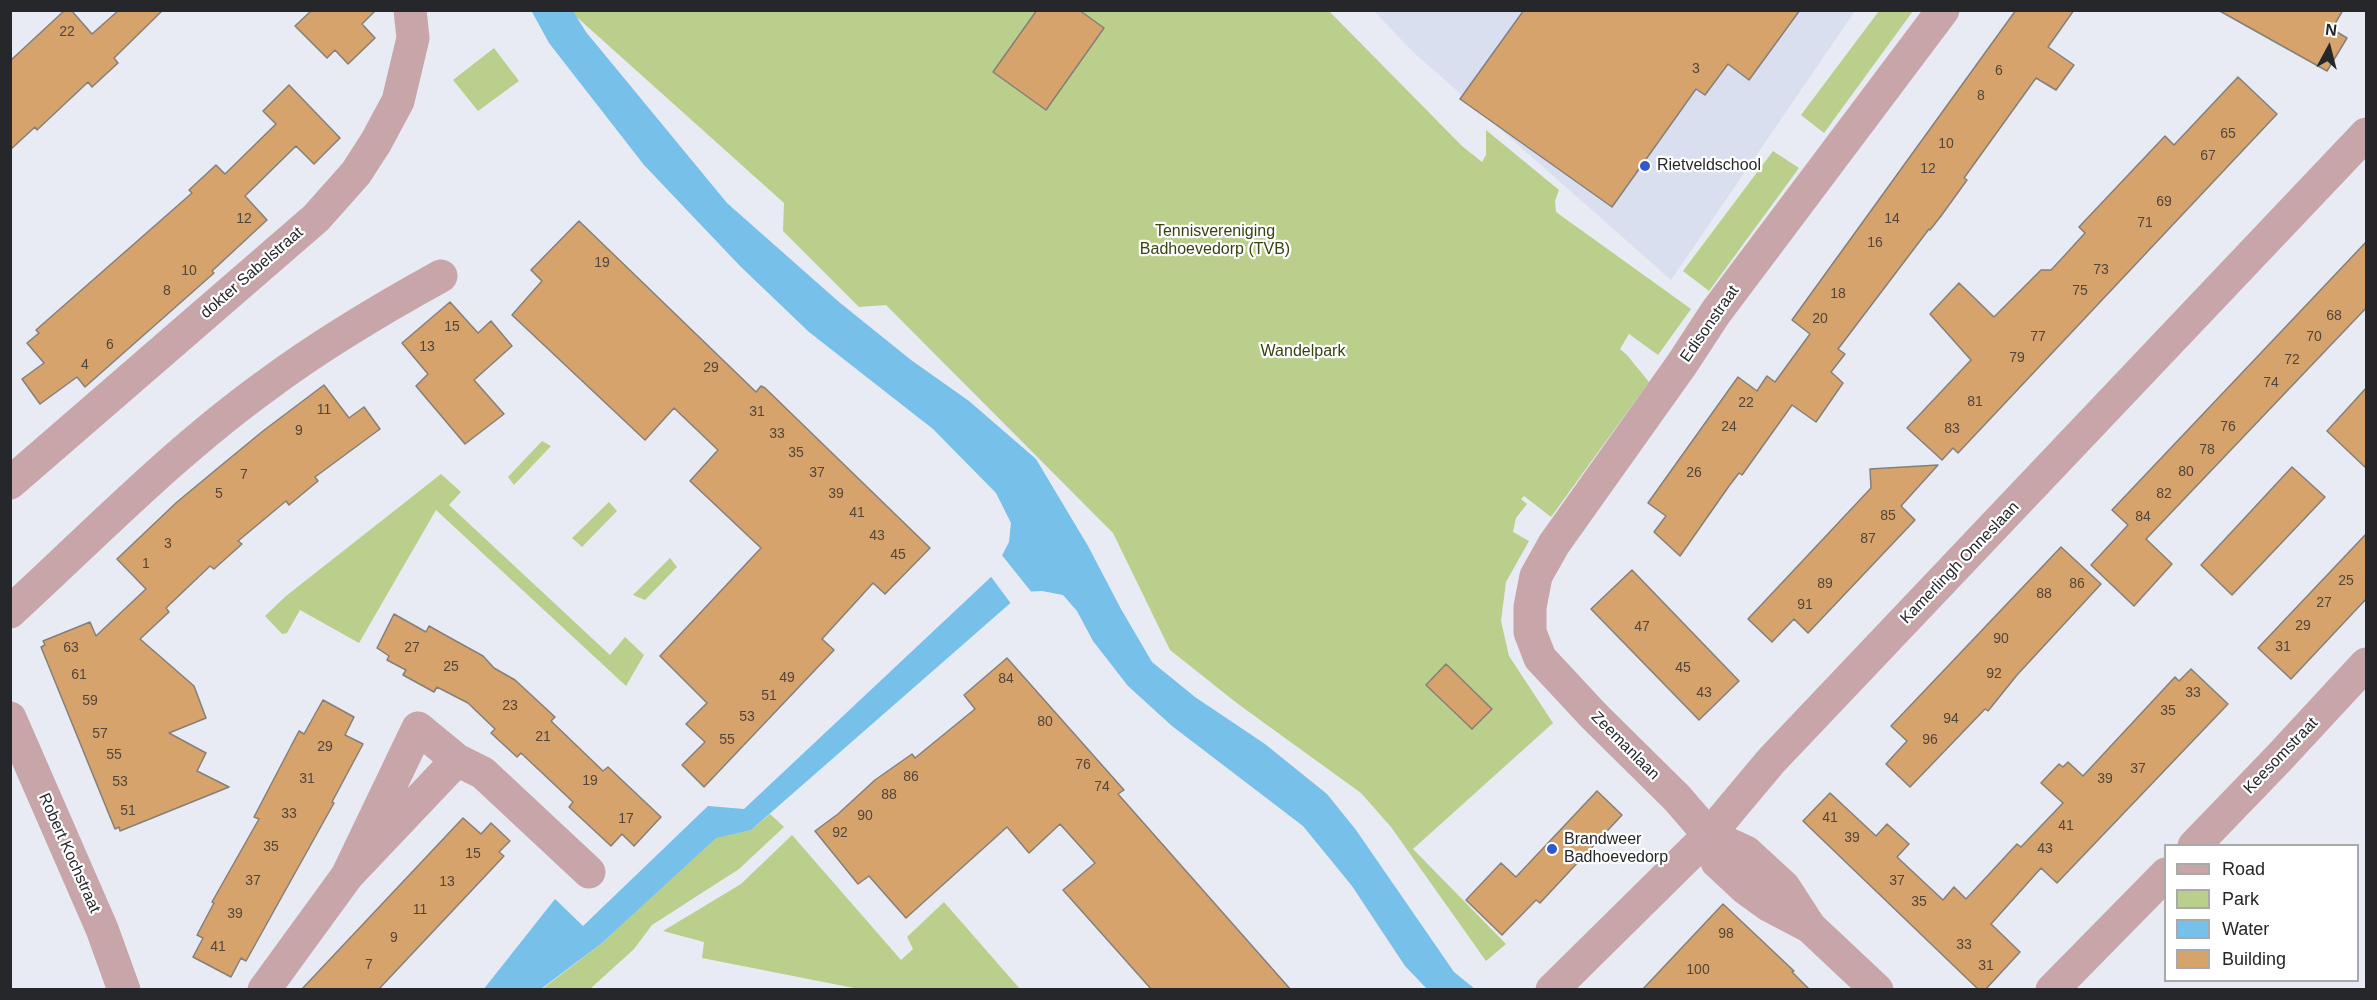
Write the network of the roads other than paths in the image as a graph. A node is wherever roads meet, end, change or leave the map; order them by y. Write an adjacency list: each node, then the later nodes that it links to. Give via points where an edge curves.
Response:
1 (410, 10): 5 (street, dokter Sabelstraat, via 413,38 398,101 356,172 316,218)
2 (1943, 10): 7 (street, Edisonstraat, via 1716,312 1554,544 1536,576 1530,607 1530,632)
3 (2367, 134): 11 (street, Kamerlingh Onneslaan, via 1787,744)
4 (441, 276): 6 (street, via 369,316 266,385 145,484)
5 (10, 483)
6 (10, 612)
7 (1539, 658): 11 (street, Zeemanlaan)
8 (2367, 664): 12 (street, Keesomstraat)
9 (10, 718): 16 (street, Robert Kochstraat, via 102,929)
10 (456, 760): 13 (street, via 483,773); 14 (street); 14 (street, via 418,728)
11 (1709, 835): 18 (street, Kamerlingh Onneslaan); 19 (street, Zeemanlaan, via 1717,862 1745,888 1809,927)
12 (2196, 844)
13 (589, 872)
14 (347, 876): 17 (street)
15 (2164, 876): 20 (street)
16 (124, 990)
17 (264, 990)
18 (1552, 990)
19 (1877, 990)
20 (2052, 990)

